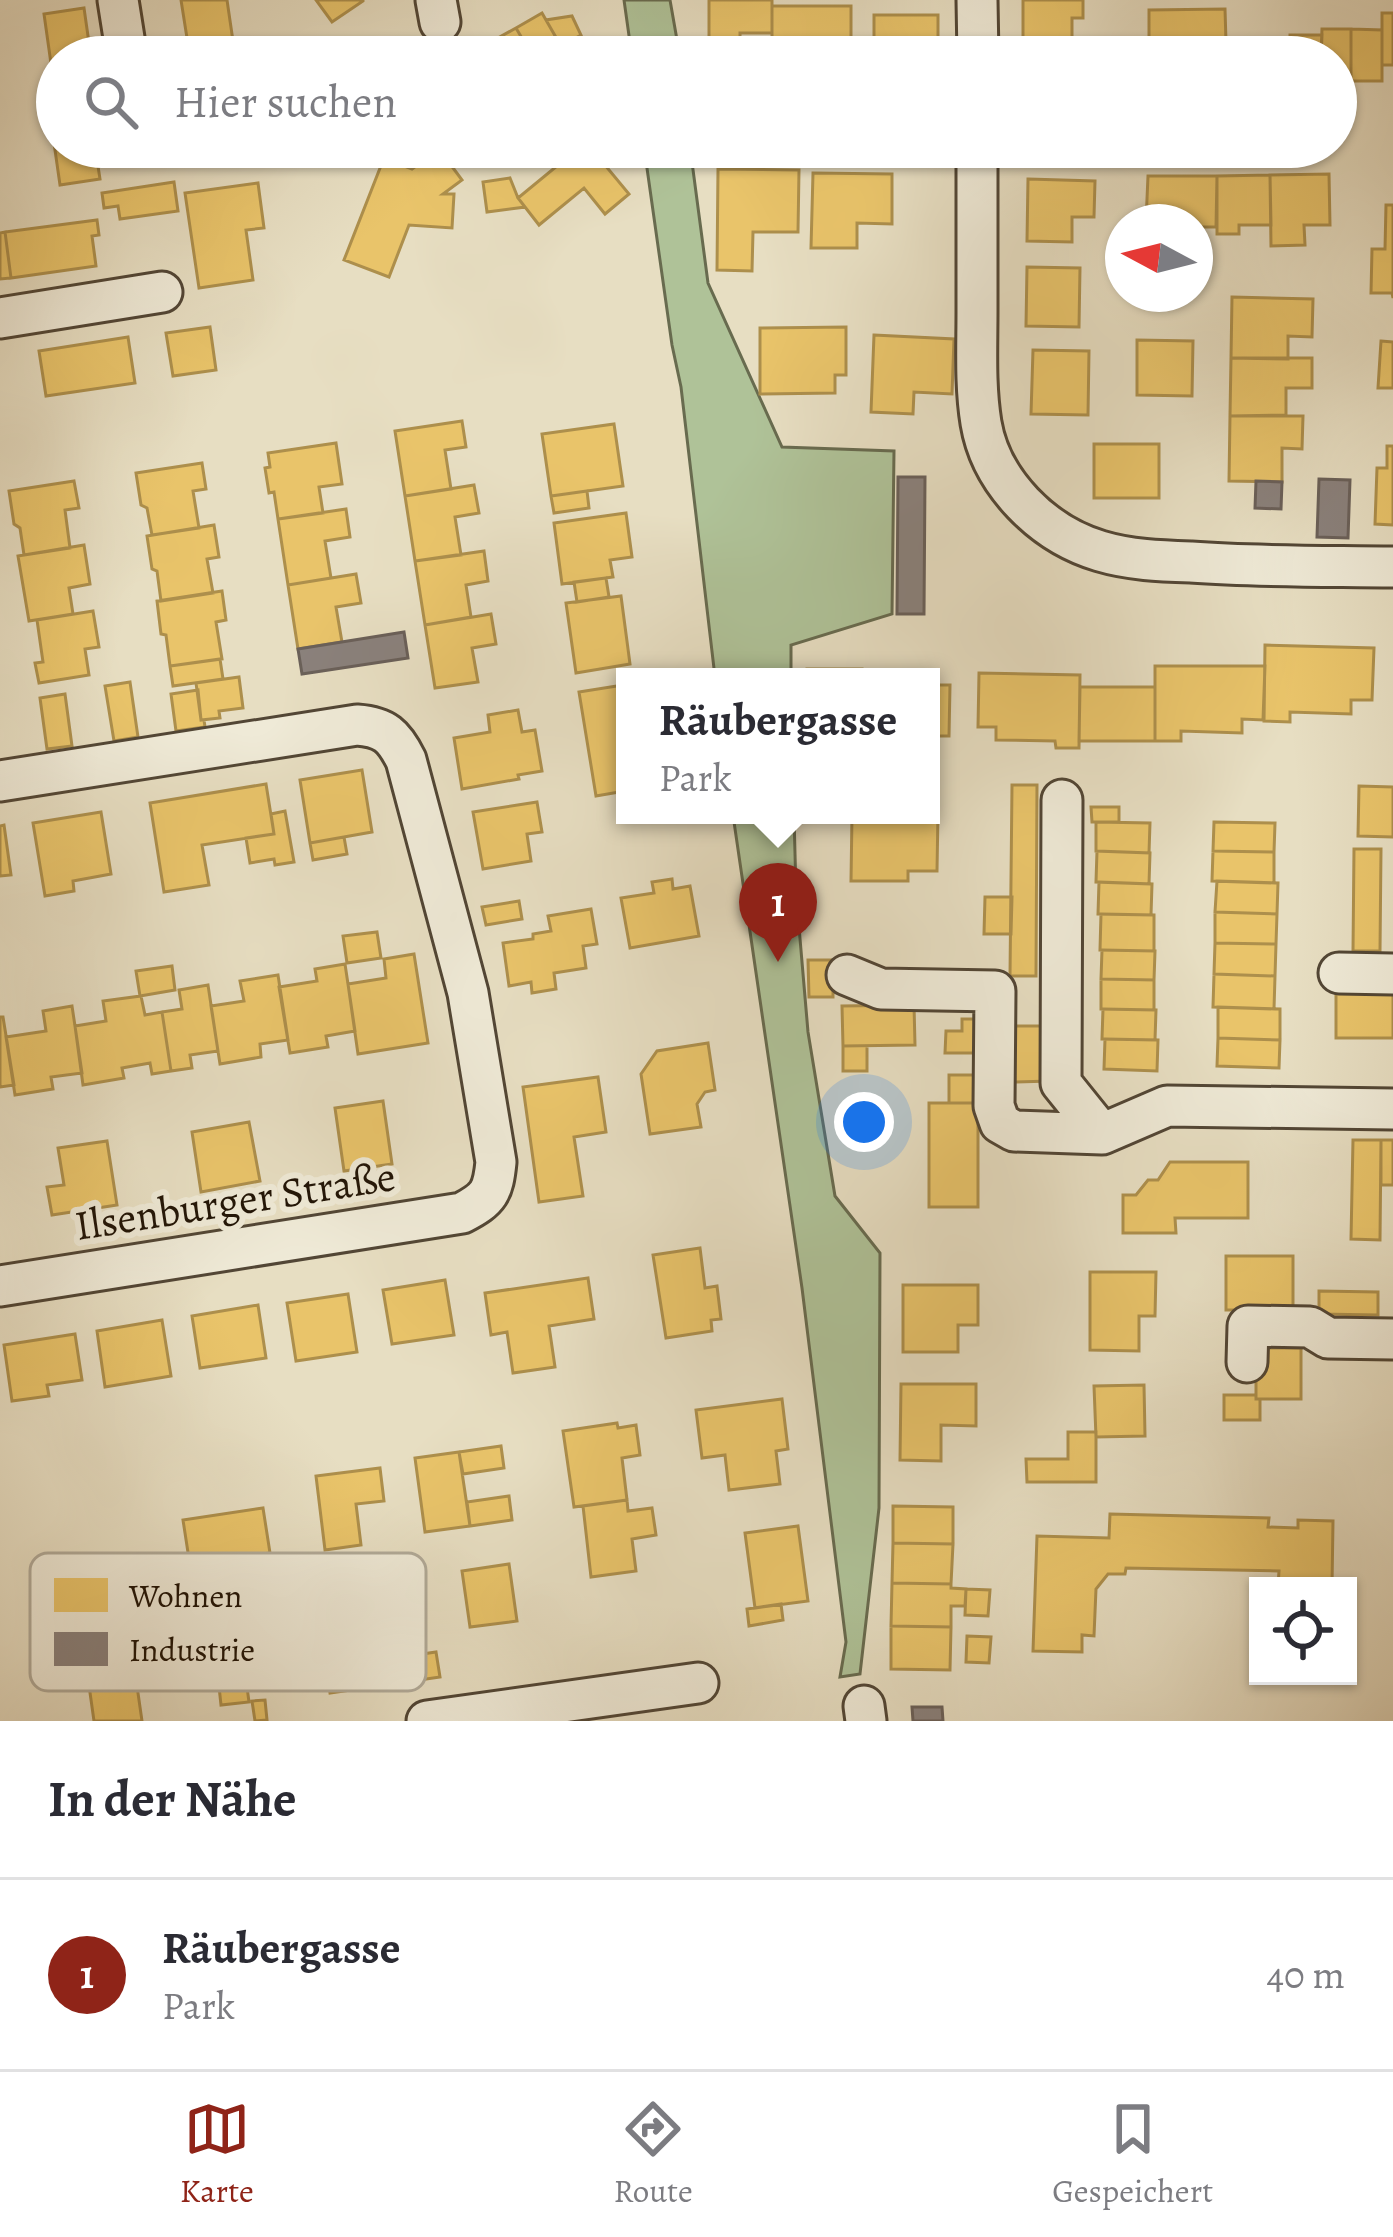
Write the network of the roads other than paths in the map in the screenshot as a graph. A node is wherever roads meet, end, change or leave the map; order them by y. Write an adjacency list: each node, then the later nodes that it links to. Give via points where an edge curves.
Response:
1 (118, 0): 3 (street)
2 (977, 0): 4 (street)
3 (124, 36)
4 (978, 36)
5 (977, 168): 8 (street, via 982,428 1016,497 1072,541 1137,559)
6 (162, 292): 7 (street)
7 (0, 318)
8 (1393, 567)
9 (0, 781): 16 (street, Ilsenburger Straße, via 357,725 389,732 406,760 468,993 496,1162 483,1202 462,1213)
10 (1062, 800): 15 (street, via 1061,1083)
11 (1339, 973): 12 (street)
12 (1393, 974)
13 (847, 975): 15 (street, via 881,989 995,991 1000,1123 1014,1131)
14 (1393, 1109): 15 (street, via 1167,1106)
15 (1102, 1134)
16 (0, 1286)
17 (1393, 1339): 18 (street, via 1248,1326)
18 (1247, 1362)
19 (698, 1683): 20 (street)
20 (427, 1721)

